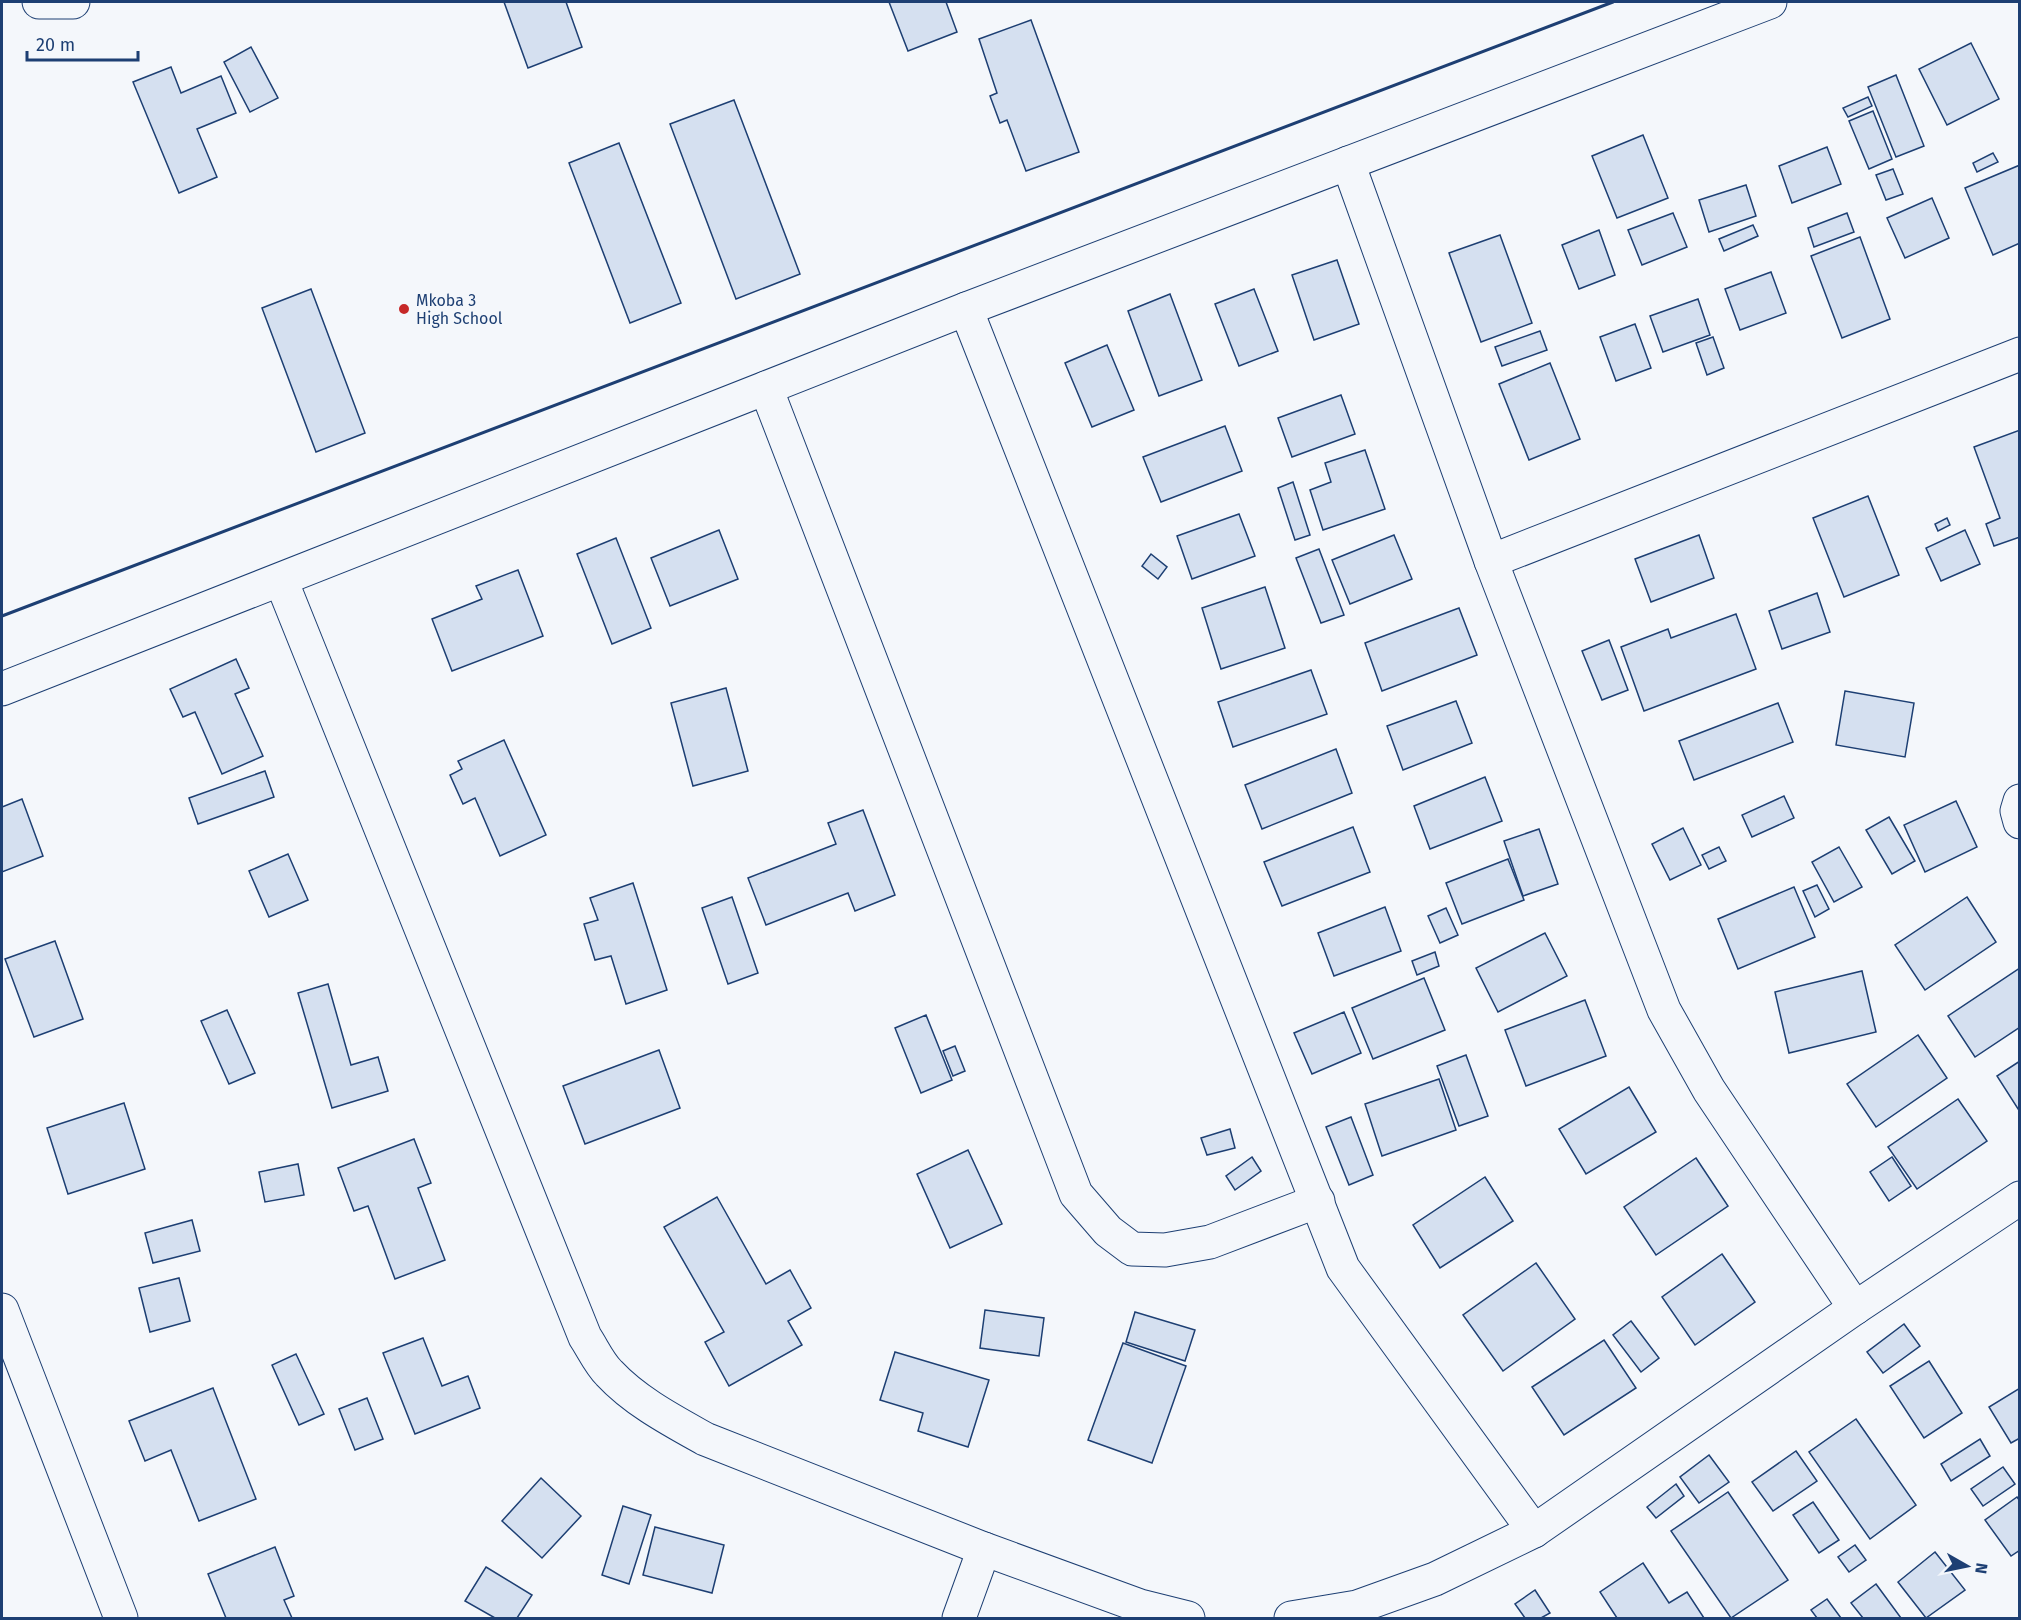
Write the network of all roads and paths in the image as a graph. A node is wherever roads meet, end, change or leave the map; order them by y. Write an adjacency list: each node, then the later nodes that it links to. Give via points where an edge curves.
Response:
1 (39, 2): 2 (street)
2 (73, 2)
3 (1770, 2): 4 (street)
4 (1348, 163): 5 (street); 8 (street)
5 (966, 309): 7 (street); 14 (street)
6 (2019, 354): 8 (street)
7 (766, 388): 9 (street); 14 (street, via 1076,1194 1108,1231 1132,1249 1165,1250 1210,1242)
8 (1491, 561): 15 (street, via 1665,1010 1709,1090)
9 (281, 580): 10 (street); 18 (street, via 585,1338 607,1372 634,1396 705,1439)
10 (2, 689)
11 (2019, 801): 12 (street)
12 (2019, 822)
13 (2019, 1198): 15 (street)
14 (1318, 1201): 17 (street, via 1343,1268)
15 (1855, 1308): 17 (street)
16 (2, 1310): 19 (street)
17 (1534, 1531): 22 (street, via 1435,1579 1357,1607)
18 (984, 1548): 20 (street); 21 (street, via 1140,1606)
19 (121, 1618)
20 (958, 1618)
21 (1188, 1618)
22 (1291, 1618)

